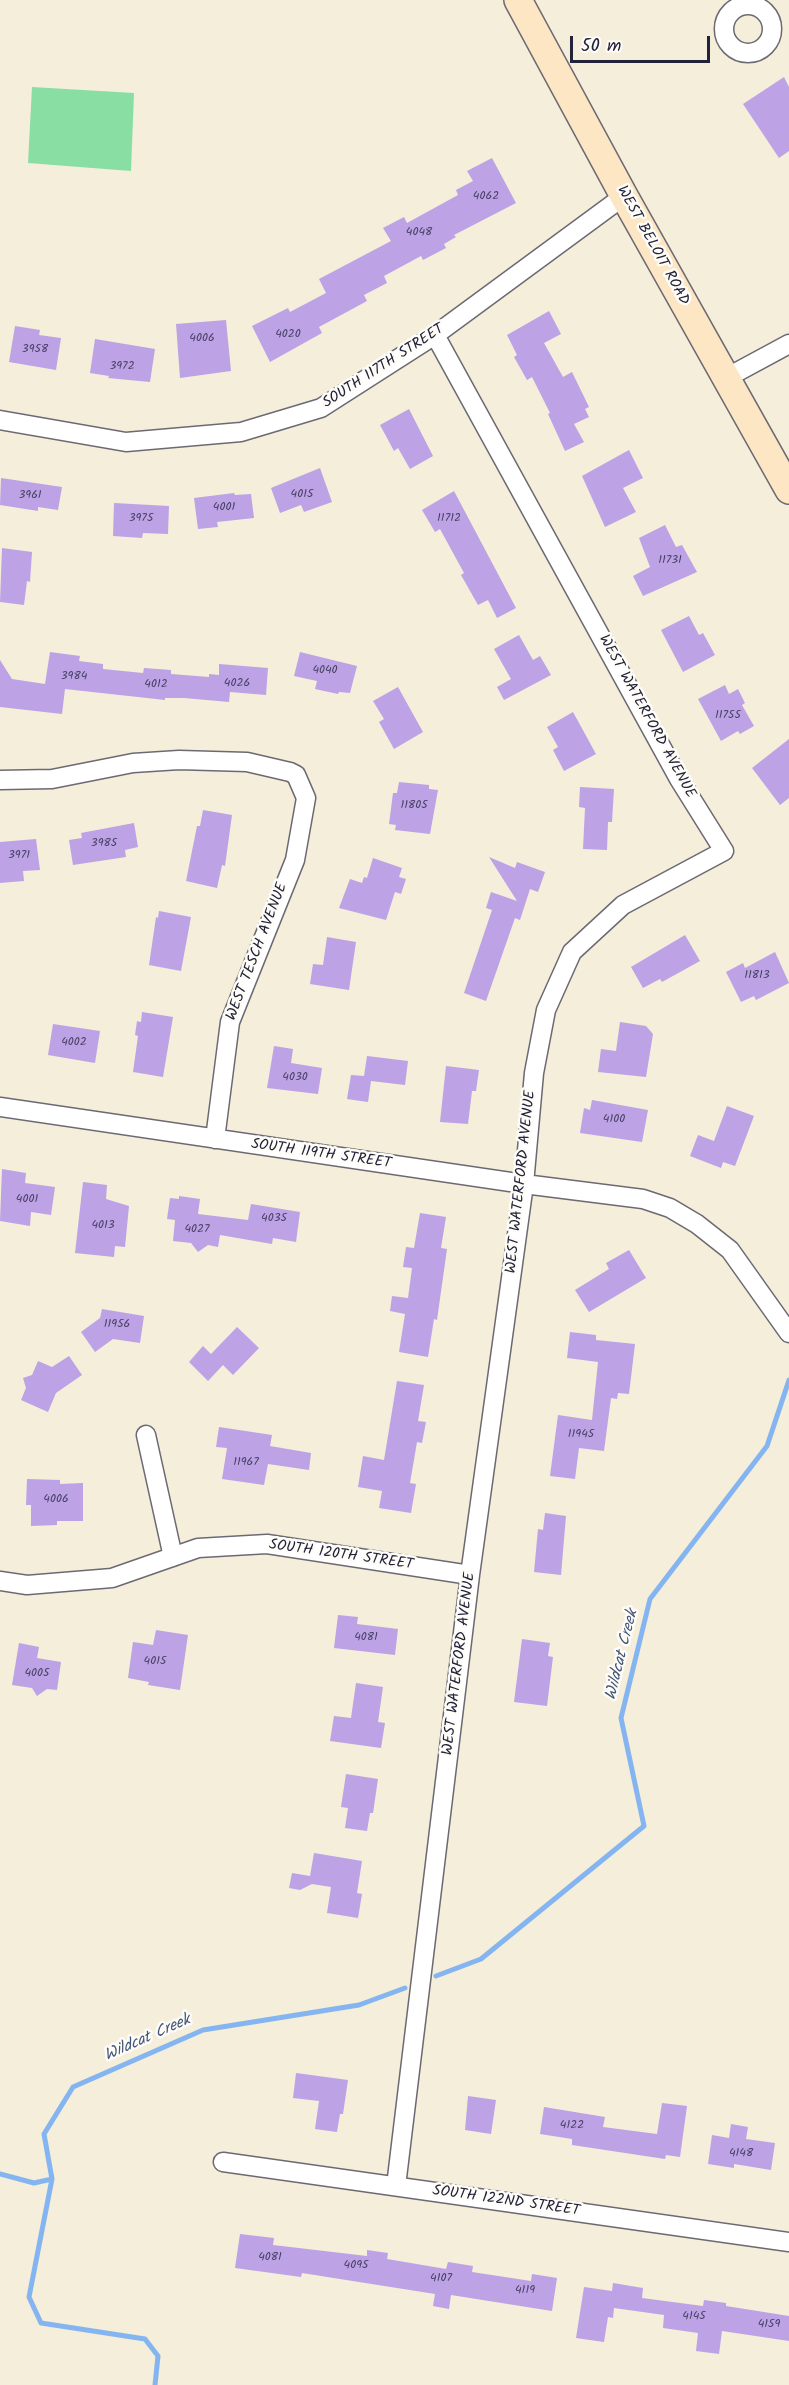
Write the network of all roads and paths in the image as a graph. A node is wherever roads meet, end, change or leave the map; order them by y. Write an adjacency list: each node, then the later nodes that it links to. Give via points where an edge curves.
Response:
1 (518, 0): 2 (main road, WEST BELOIT ROAD)
2 (624, 196): 3 (street, SOUTH 117TH STREET); 5 (main road, WEST BELOIT ROAD)
3 (435, 335): 6 (street, SOUTH 117TH STREET, via 321,408 241,432 126,442); 11 (street, WEST WATERFORD AVENUE, via 673,769 724,851 623,905 572,952 546,1010 534,1073)
4 (789, 344): 5 (street)
5 (726, 378): 7 (main road, WEST BELOIT ROAD)
6 (0, 420)
7 (789, 490)
8 (0, 780): 10 (street, WEST TESCH AVENUE, via 52,779 133,763 179,760 247,762 296,776 306,798 295,860 230,1022)
9 (0, 1107): 10 (street, SOUTH 119TH STREET)
10 (215, 1139): 11 (street, SOUTH 119TH STREET)
11 (524, 1184): 12 (street, SOUTH 119TH STREET, via 643,1199 670,1208 730,1250); 15 (street, WEST WATERFORD AVENUE)
12 (789, 1333)
13 (146, 1435): 14 (street)
14 (172, 1557): 15 (street, SOUTH 120TH STREET, via 198,1548 267,1544); 16 (street, SOUTH 120TH STREET, via 112,1578 27,1585)
15 (470, 1575): 18 (street, WEST WATERFORD AVENUE)
16 (0, 1581)
17 (223, 2163): 18 (street, SOUTH 122ND STREET)
18 (396, 2186): 19 (street, SOUTH 122ND STREET)
19 (789, 2242)

